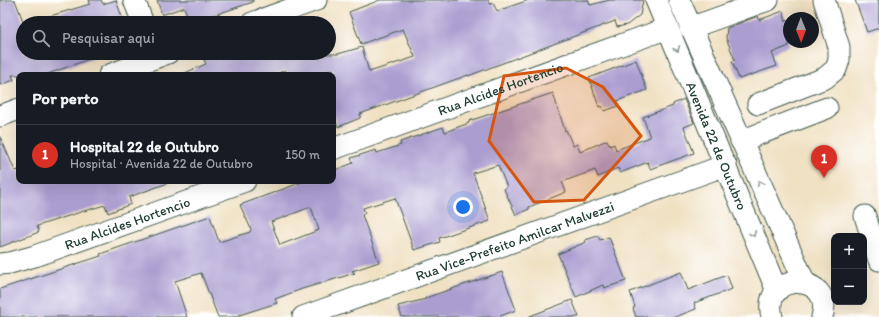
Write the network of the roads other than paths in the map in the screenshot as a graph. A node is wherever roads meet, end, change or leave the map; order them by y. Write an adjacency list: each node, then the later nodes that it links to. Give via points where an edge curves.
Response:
1 (134, 0): 7 (street)
2 (316, 0): 8 (street)
3 (656, 0): 9 (street, Avenida 22 de Outubro)
4 (678, 0): 10 (street, Avenida 22 de Outubro)
5 (768, 0): 10 (street)
6 (824, 0): 13 (street, via 839,47 836,69 825,78)
7 (140, 16)
8 (271, 16)
9 (668, 28): 18 (street, Rua Alcides Hortencio); 19 (street, Avenida 22 de Outubro, one-way to 19)
10 (690, 28): 17 (street, Avenida 22 de Outubro)
11 (144, 60): 12 (street)
12 (115, 72)
13 (758, 104)
14 (827, 108): 17 (street)
15 (16, 110): 16 (street)
16 (0, 116)
17 (741, 141): 24 (street, Avenida 22 de Outubro, one-way to 17)
18 (336, 148)
19 (726, 164): 25 (street, Avenida 22 de Outubro, one-way to 25); 26 (street, Rua Vice-Prefeito Amilcar Malvezzi)
20 (237, 184): 23 (street, Rua Alcides Hortencio, via 75,243)
21 (865, 216): 22 (street)
22 (879, 260)
23 (5, 264)
24 (804, 283): 25 (street, via 792,282); 28 (street, Avenida 22 de Outubro, via 813,287 821,297 824,306)
25 (777, 291): 27 (street, via 772,301)
26 (303, 317)
27 (772, 317)
28 (822, 317)

